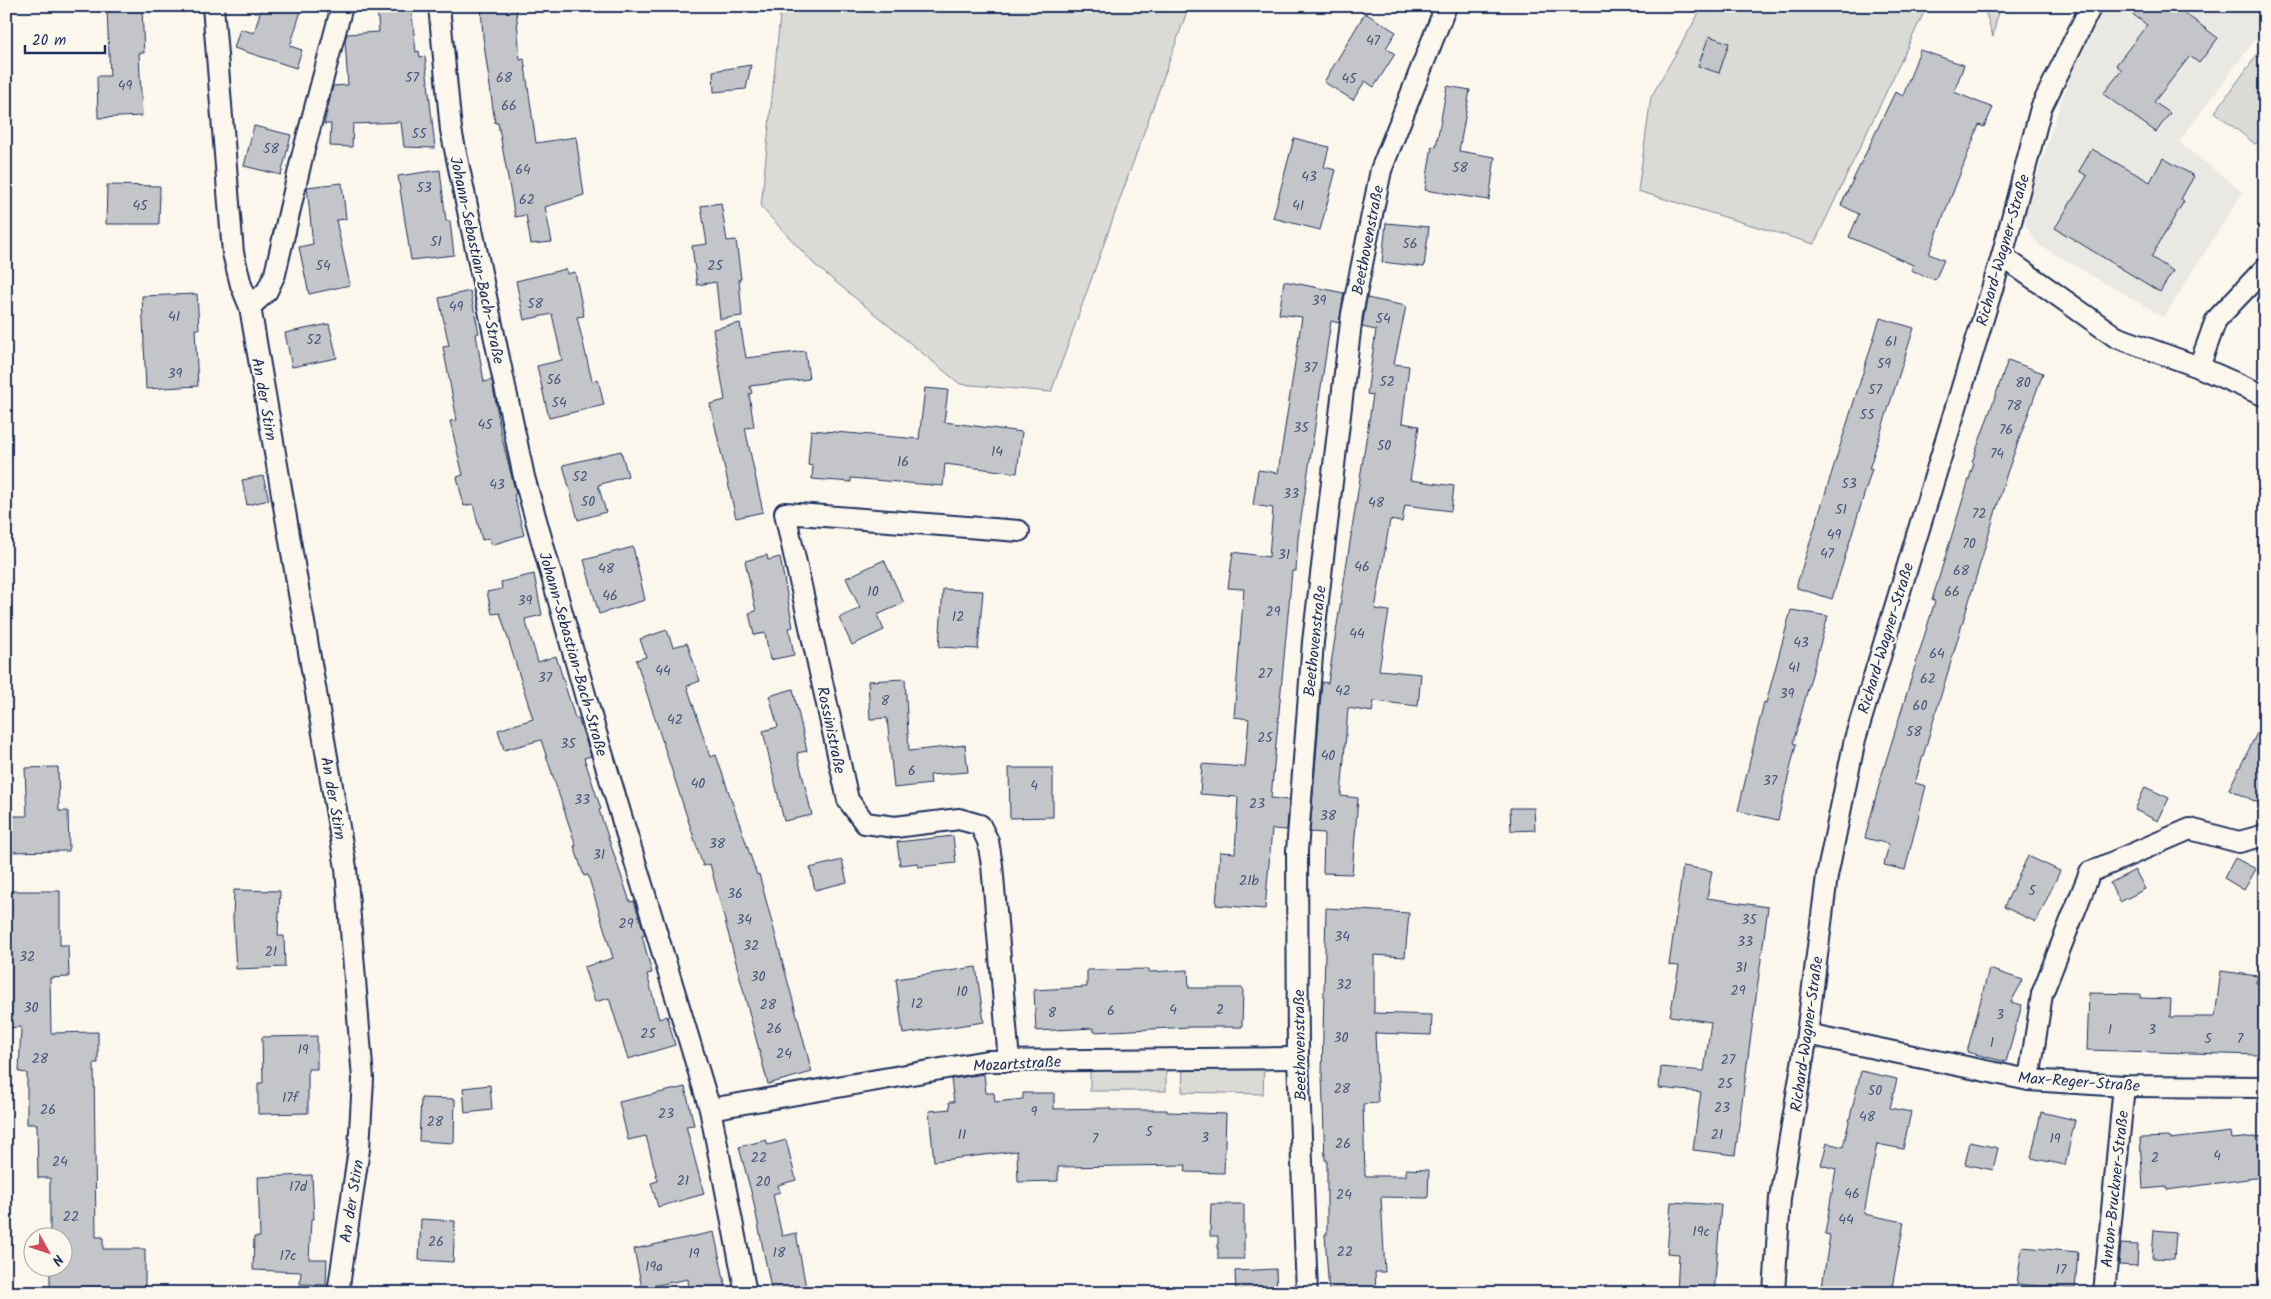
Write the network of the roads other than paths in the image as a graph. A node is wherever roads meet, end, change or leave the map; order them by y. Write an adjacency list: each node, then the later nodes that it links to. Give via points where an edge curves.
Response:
1 (213, 6): 8 (street, An der Stirn, via 232,253)
2 (342, 6): 8 (street, via 275,274 267,291)
3 (439, 6): 19 (street, Johann-Sebastian-Bach-Straße, via 451,130 524,477 592,723)
4 (1446, 6): 14 (street, Beethovenstraße, via 1381,170 1352,314 1313,642 1297,851)
5 (2091, 6): 6 (street, Richard-Wagner-Straße, via 2041,108)
6 (2002, 256): 9 (street, via 2116,336); 13 (street, Richard-Wagner-Straße, via 1855,739 1827,876)
7 (2265, 268): 9 (street, via 2216,320)
8 (250, 307): 20 (street, An der Stirn, via 346,868 363,1079 359,1148)
9 (2199, 367): 10 (street)
10 (2265, 396)
11 (1018, 531): 15 (street, Rossinistraße, via 784,513 848,800 865,823 894,827 959,819 980,825 988,841)
12 (2265, 835): 16 (street, via 2239,842 2190,828 2090,872 2042,994)
13 (1807, 1034): 16 (street, Max-Reger-Straße); 23 (street, Richard-Wagner-Straße, via 1780,1198)
14 (1298, 1058): 15 (street, Mozartstraße); 22 (street, Beethovenstraße)
15 (1009, 1061): 19 (street, Mozartstraße, via 987,1061)
16 (2029, 1080): 17 (street, Max-Reger-Straße)
17 (2124, 1086): 18 (street, Max-Reger-Straße); 24 (street, Anton-Bruckner-Straße)
18 (2265, 1088)
19 (710, 1109): 21 (street, Johann-Sebastian-Bach-Straße)
20 (338, 1293)
21 (746, 1293)
22 (1308, 1293)
23 (1774, 1293)
24 (2104, 1293)

